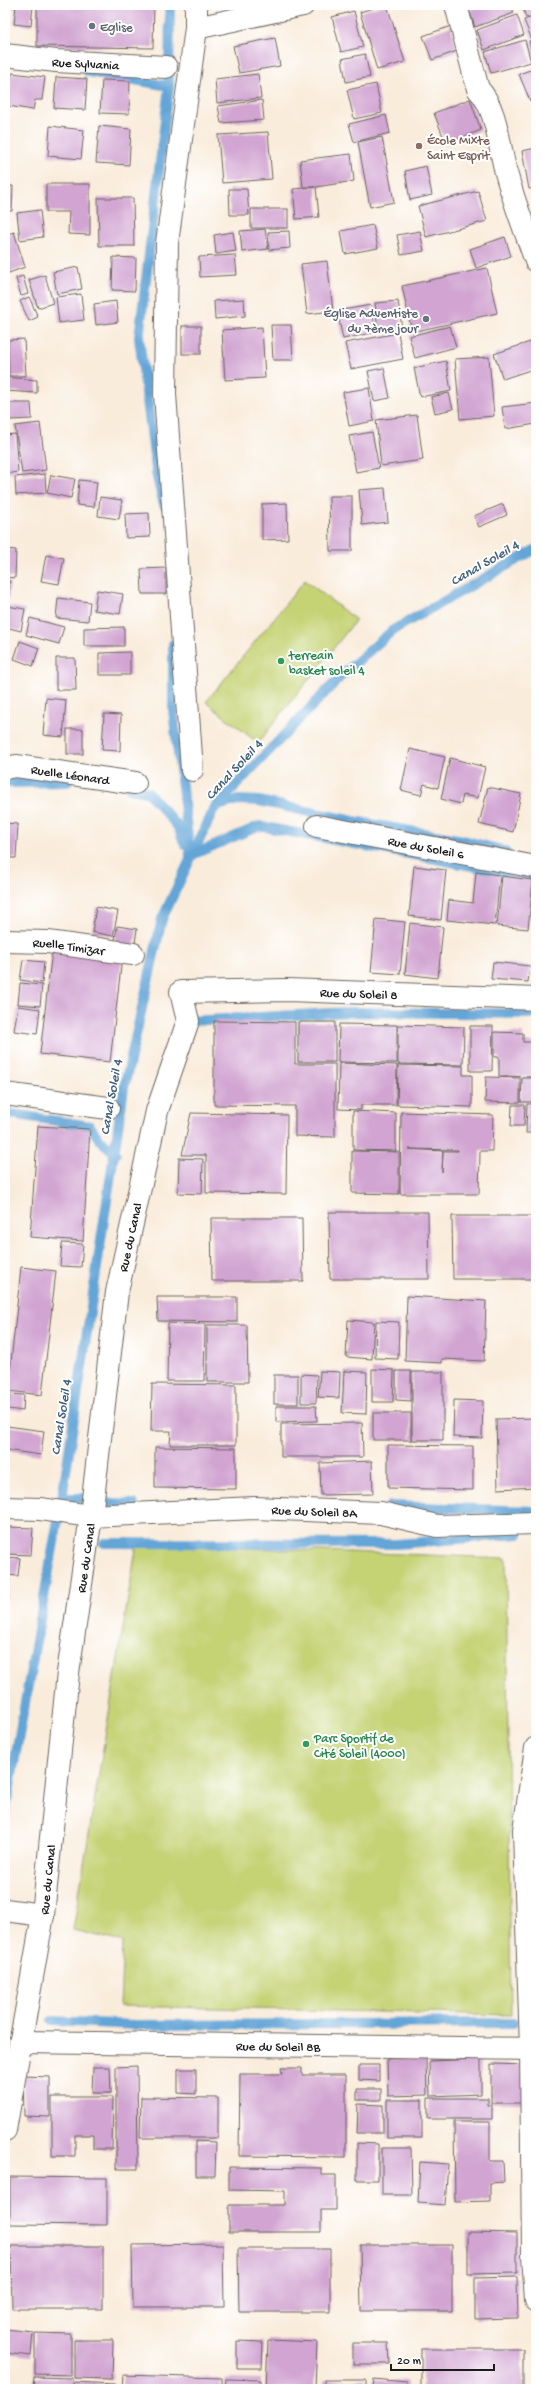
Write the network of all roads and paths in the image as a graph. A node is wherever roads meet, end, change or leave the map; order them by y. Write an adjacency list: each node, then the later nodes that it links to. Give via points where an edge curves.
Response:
1 (196, 5): 4 (street)
2 (303, 5): 4 (street)
3 (456, 5): 7 (street, via 478,89 483,93 495,124 507,176)
4 (196, 28): 9 (street, via 167,243 165,394)
5 (5, 55): 6 (street, Rue Sylvania, via 56,61)
6 (166, 67)
7 (536, 261)
8 (5, 768): 10 (street, Ruelle Léonard, via 16,766)
9 (192, 770)
10 (135, 784)
11 (316, 826): 12 (street, Rue du Soleil 6)
12 (536, 867)
13 (5, 941): 14 (street, Ruelle Timizar, via 48,942)
14 (133, 954)
15 (181, 992): 16 (street, Rue du Soleil 8, via 287,990); 20 (street, Rue du Canal, via 188,1021 157,1111 117,1292)
16 (536, 999)
17 (5, 1094): 18 (street)
18 (108, 1108)
19 (5, 1508): 20 (street, Rue du Soleil 8A, via 40,1509)
20 (91, 1516): 21 (street, Rue du Soleil 8A, via 254,1508 381,1513 437,1526); 24 (street, Rue du Canal, via 68,1673)
21 (536, 1523)
22 (536, 1748): 26 (street, via 524,1830)
23 (5, 1910): 24 (street)
24 (43, 1915): 25 (street, Rue du Canal)
25 (20, 2042): 26 (street, Rue du Soleil 8B, via 491,2046); 27 (street, Rue du Canal)
26 (534, 2049): 28 (street, via 533,2255)
27 (5, 2130)
28 (536, 2301)

